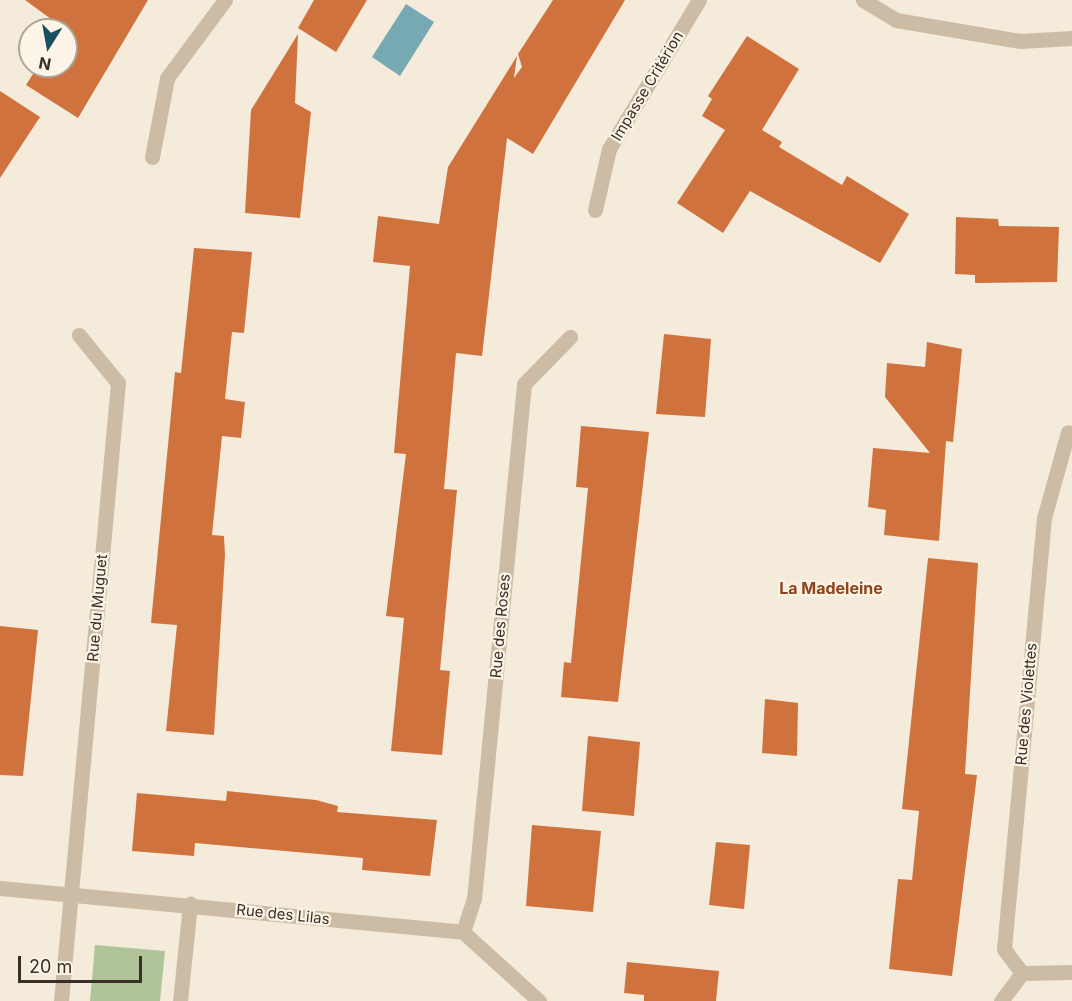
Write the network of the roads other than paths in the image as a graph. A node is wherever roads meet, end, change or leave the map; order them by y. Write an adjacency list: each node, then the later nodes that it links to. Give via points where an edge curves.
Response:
1 (225, 0): 5 (street, via 167,78)
2 (699, 0): 6 (street, Impasse Critérion, via 609,148)
3 (863, 0): 4 (street, via 896,20 1020,41)
4 (1072, 38)
5 (152, 157)
6 (595, 210)
7 (79, 335): 11 (street, Rue du Muguet, via 118,383)
8 (570, 337): 13 (street, Rue des Roses, via 524,384 474,899)
9 (1068, 432): 15 (street, Rue des Violettes, via 1044,518 1004,949)
10 (0, 888): 11 (street, Rue des Lilas)
11 (71, 894): 12 (street, Rue des Lilas); 16 (street, Rue du Muguet)
12 (190, 904): 13 (street, Rue des Lilas); 17 (street)
13 (463, 932): 18 (street)
14 (1072, 972): 15 (street)
15 (1022, 973): 19 (street)
16 (62, 1001)
17 (180, 1001)
18 (539, 1001)
19 (1001, 1001)

